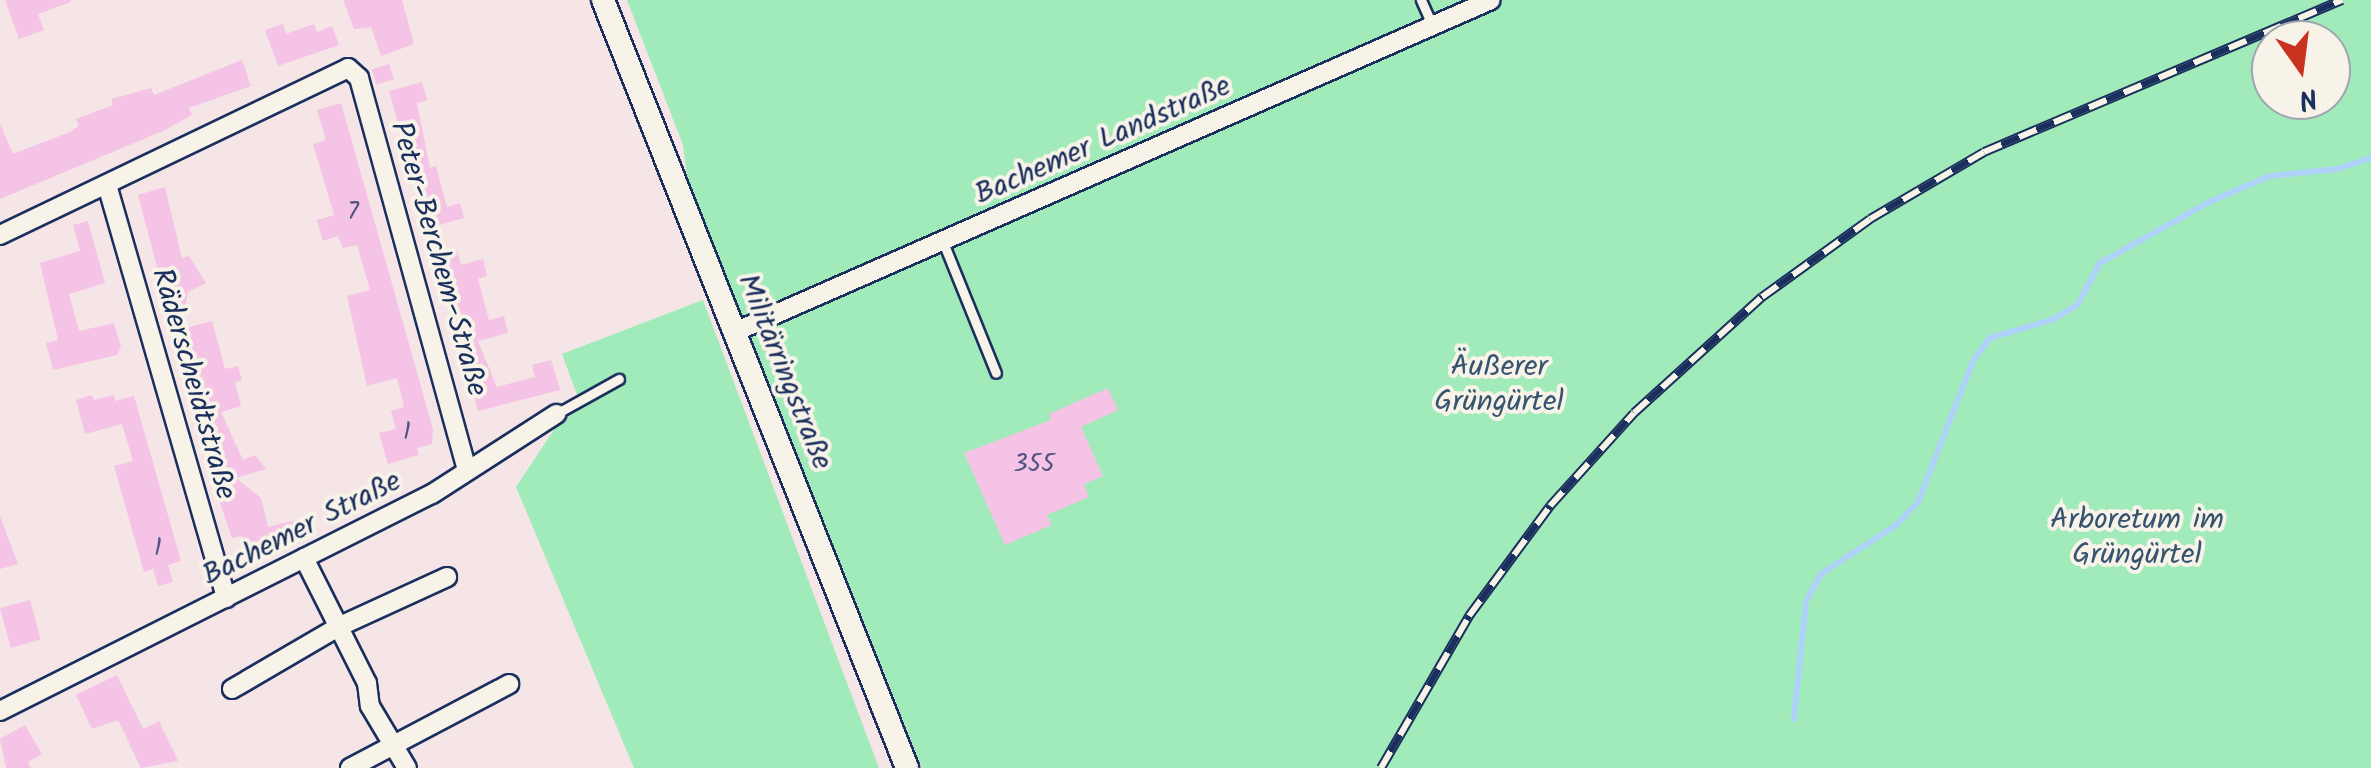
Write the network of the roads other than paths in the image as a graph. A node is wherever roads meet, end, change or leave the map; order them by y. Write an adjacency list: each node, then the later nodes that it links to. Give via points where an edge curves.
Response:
1 (603, 0): 8 (main road, Militärringstraße)
2 (1421, 0): 4 (lane)
3 (1492, 0): 4 (street, Bachemer Landstraße)
4 (1432, 26): 7 (street, Bachemer Landstraße)
5 (107, 186): 6 (street); 12 (street, Peter-Berchem-Straße, via 348,68 358,78); 15 (street, Räderscheidtstraße)
6 (0, 234)
7 (943, 242): 8 (street, Bachemer Landstraße); 9 (lane)
8 (736, 332): 23 (main road, Militärringstraße)
9 (996, 373)
10 (619, 378): 11 (lane, Bachemer Straße)
11 (556, 414): 12 (street, Bachemer Straße)
12 (468, 469): 13 (street, Bachemer Straße)
13 (304, 558): 15 (street, Bachemer Straße); 16 (street)
14 (446, 577): 16 (street)
15 (226, 598): 19 (street, Bachemer Straße)
16 (338, 628): 18 (street); 20 (street, via 377,720)
17 (508, 684): 20 (street)
18 (232, 689)
19 (0, 711)
20 (398, 748): 21 (street); 22 (street)
21 (350, 768)
22 (407, 768)
23 (907, 768)

